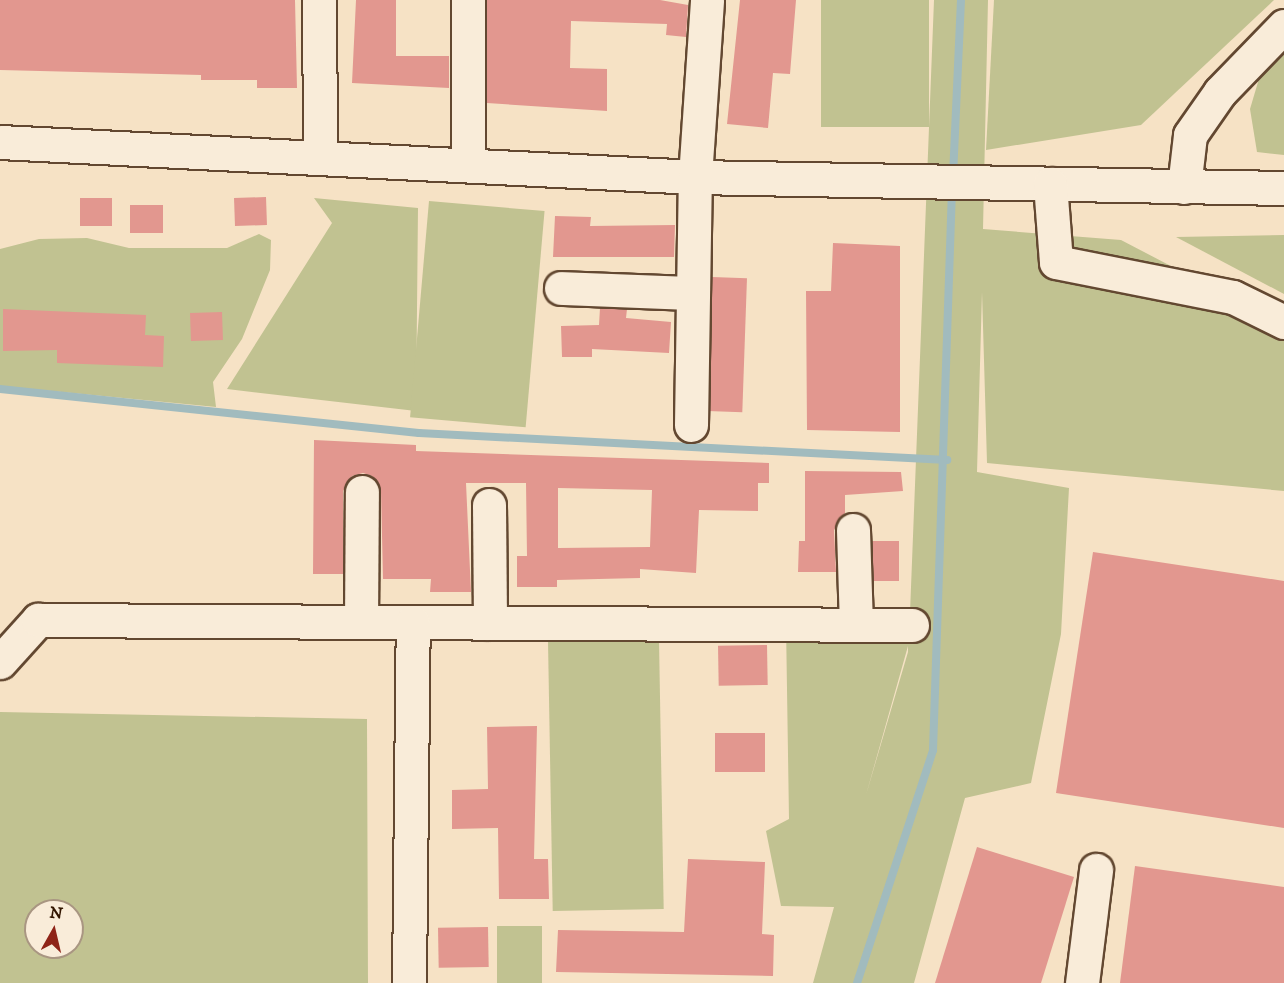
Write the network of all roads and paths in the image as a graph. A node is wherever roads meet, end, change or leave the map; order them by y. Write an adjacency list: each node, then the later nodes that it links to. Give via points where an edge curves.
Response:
1 (319, 0): 7 (street)
2 (468, 0): 8 (street)
3 (706, 0): 9 (street)
4 (1284, 26): 5 (street)
5 (1270, 53): 11 (street, via 1190,135)
6 (0, 142): 7 (street)
7 (320, 157): 8 (street)
8 (468, 165): 9 (street)
9 (695, 177): 10 (street); 14 (street)
10 (1050, 184): 11 (street); 15 (street, via 1056,262 1233,297)
11 (1184, 187): 12 (street)
12 (1284, 188)
13 (561, 288): 14 (street)
14 (693, 293): 16 (street)
15 (1284, 322)
16 (691, 425)
17 (362, 492): 20 (street)
18 (489, 505): 22 (street)
19 (853, 530): 23 (street)
20 (361, 622): 21 (street); 25 (street, via 38,620)
21 (413, 622): 22 (street); 27 (street)
22 (490, 623): 23 (street)
23 (856, 624): 24 (street)
24 (912, 625)
25 (0, 662)
26 (1096, 870): 28 (street)
27 (409, 983)
28 (1082, 983)

